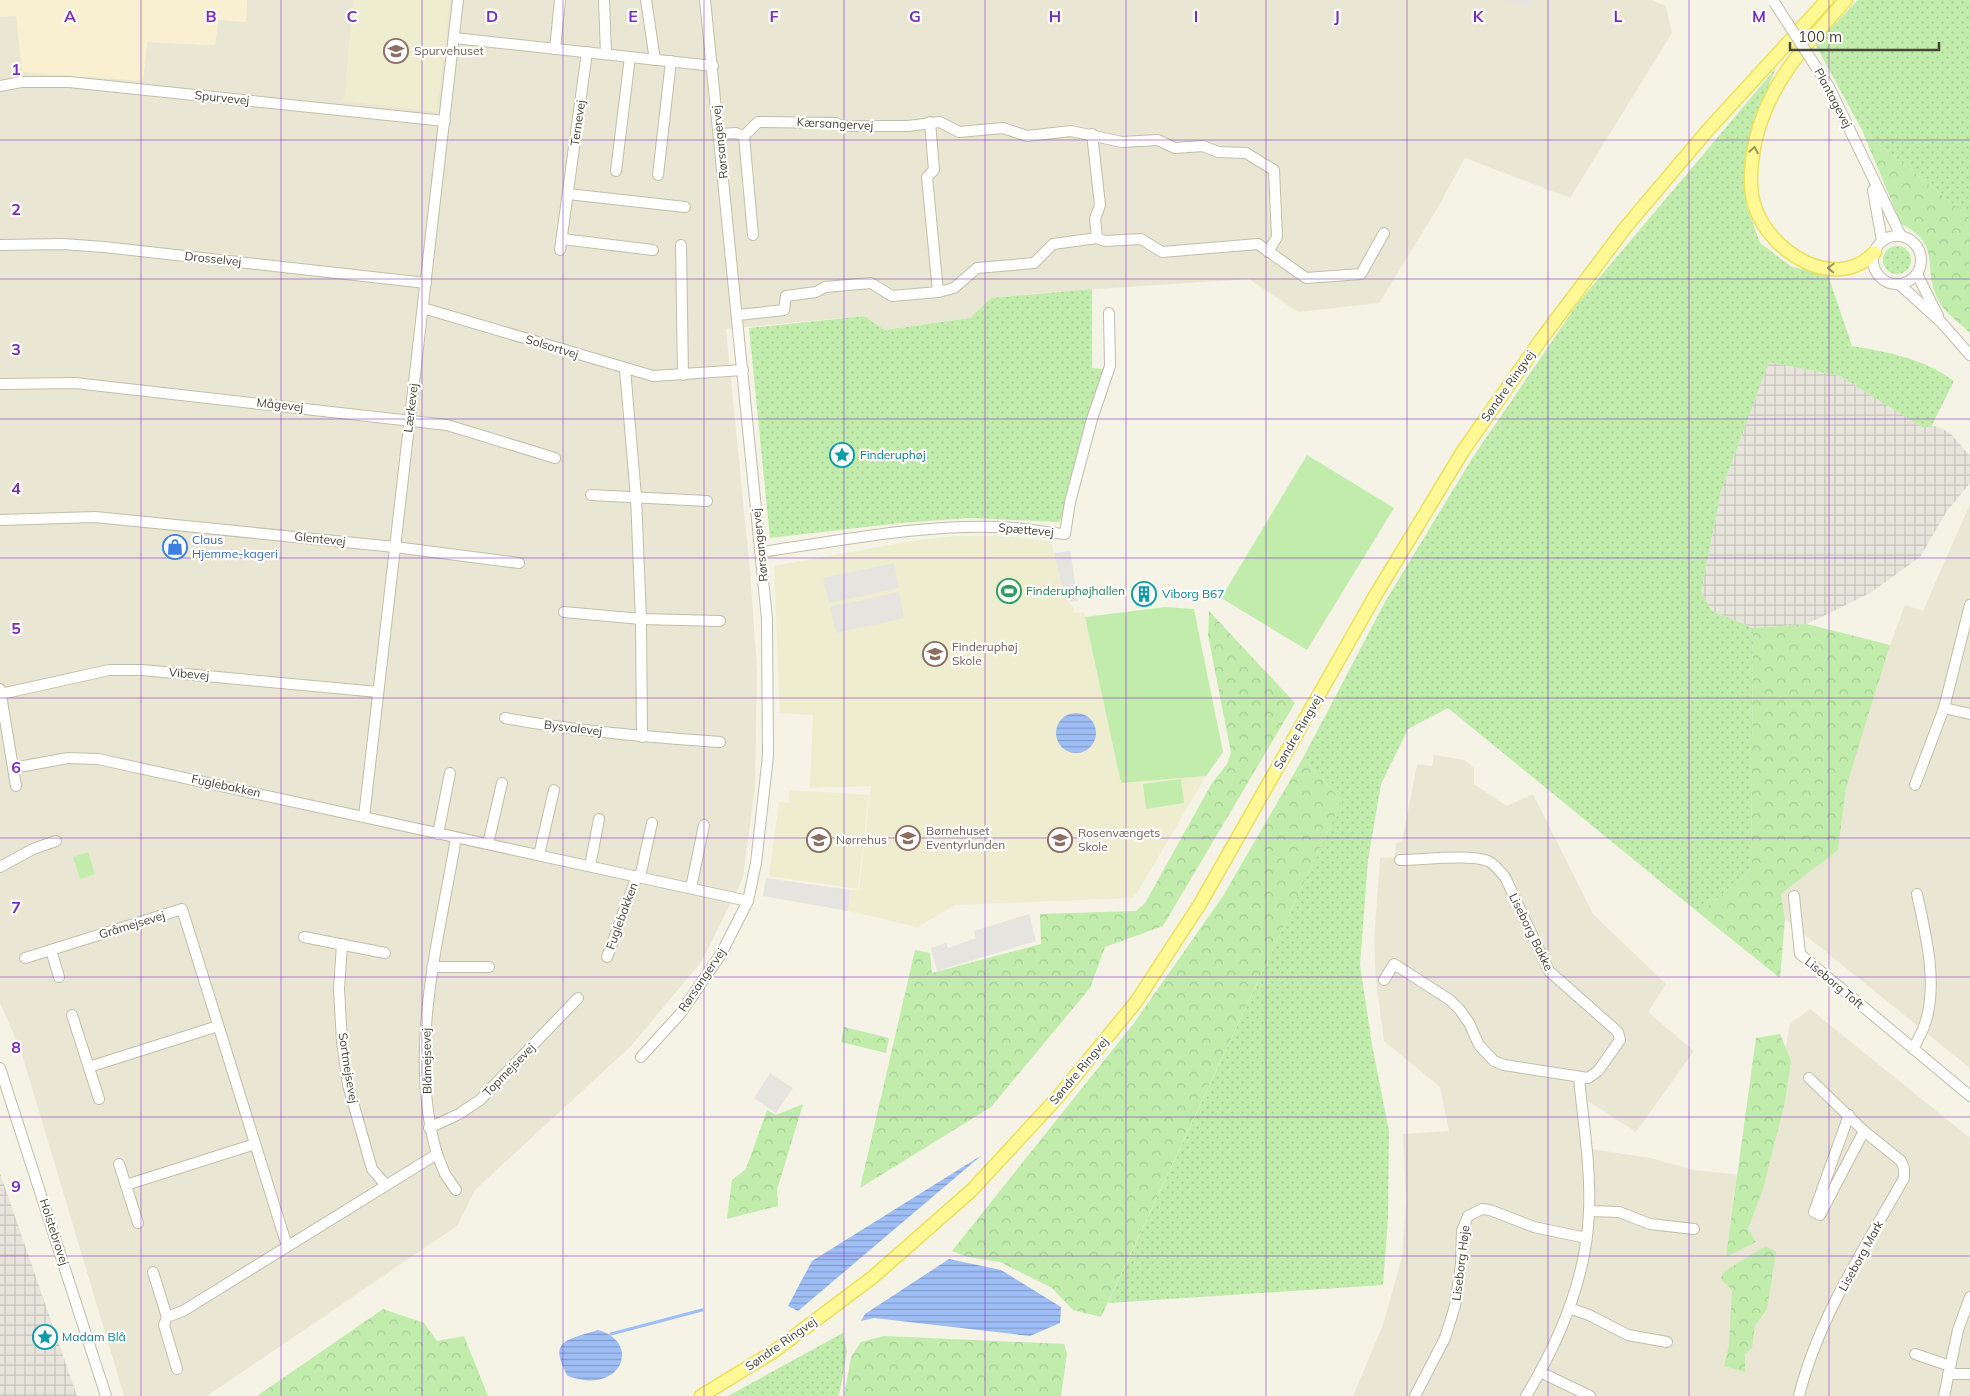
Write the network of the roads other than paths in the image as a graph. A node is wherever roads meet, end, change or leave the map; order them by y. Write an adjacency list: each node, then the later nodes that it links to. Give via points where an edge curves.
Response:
1 (458, 0): 9 (street, Lærkevej)
2 (560, 0): 10 (street)
3 (604, 0): 12 (street)
4 (646, 0): 14 (street)
5 (706, 0): 16 (street, Rørsangervej)
6 (1827, 0): 139 (main road, Søndre Ringvej, via 1707,131 1625,228 1540,341 1463,452 1375,596 1200,904 1136,1002 1058,1097 972,1190 873,1277 773,1352)
7 (1846, 0): 34 (main road, one-way to 7, via 1866,261 1846,268 1824,268 1801,261 1789,255 1771,238 1758,216 1751,192 1755,144 1772,94 1789,64)
8 (1774, 1): 25 (street, Plantagevej, bridge, via 1829,88)
9 (454, 38): 10 (street); 18 (street, Lærkevej)
10 (555, 49): 11 (street)
11 (587, 52): 12 (street); 26 (street, Ternevej)
12 (606, 54): 13 (street)
13 (630, 57): 14 (street); 23 (street)
14 (655, 60): 15 (street)
15 (671, 61): 16 (street); 24 (street)
16 (712, 66): 20 (street, Rørsangervej)
17 (0, 86): 18 (street, Spurvevej, via 20,82 69,82)
18 (444, 121): 38 (street, Lærkevej)
19 (930, 122): 21 (street, Kærsangervej, via 940,122 959,132 1003,128 1027,136 1071,131); 22 (street, Kærsangervej, via 908,126 842,126 836,123 758,122); 40 (street, via 934,170 927,177)
20 (719, 134): 22 (street); 43 (street, Rørsangervej)
21 (1092, 134): 31 (street, via 1100,206 1095,219); 36 (street, Kærsangervej, via 1122,142 1158,140 1175,148 1203,146 1218,152 1246,153 1274,170 1277,237)
22 (744, 136): 29 (street)
23 (616, 171)
24 (658, 175)
25 (1870, 175): 30 (street, Plantagevej); 34 (street, Plantagevej, via 1879,214)
26 (568, 194): 27 (street); 35 (street, Ternevej, via 561,245)
27 (686, 207)
28 (1384, 233): 36 (street, via 1361,274 1306,278)
29 (753, 235)
30 (1901, 236): 34 (street, via 1891,237); 37 (street, via 1912,241 1920,251 1921,263)
31 (1097, 238): 36 (street, via 1105,241 1142,239 1162,252 1258,244); 40 (street, via 1053,244 1034,263 977,268 954,288)
32 (0, 245): 38 (street, Drosselvej, via 104,247)
33 (681, 245): 48 (street)
34 (1878, 246): 39 (street, via 1873,262 1877,272 1888,282)
35 (653, 250)
36 (1268, 252)
37 (1917, 274): 39 (street); 44 (street)
38 (426, 283): 41 (street, Lærkevej)
39 (1899, 284): 44 (street)
40 (938, 292): 43 (street, via 892,296 870,284 825,287 816,292 786,296 784,310)
41 (423, 308): 46 (street, Solsortvej); 50 (street, Lærkevej)
42 (1109, 313): 57 (street, Spættevej, via 1110,366 1070,502 1065,534 1001,527 958,528 895,533)
43 (738, 316): 47 (street, Rørsangervej)
44 (1941, 322): 45 (street)
45 (1970, 355)
46 (625, 370): 48 (street, Solsortvej, via 653,376); 53 (street)
47 (743, 370): 48 (street, Solsortvej); 57 (street, Rørsangervej)
48 (683, 375)
49 (0, 384): 50 (street, Mågevej, via 75,383)
50 (410, 420): 51 (street, Mågevej, via 447,425); 56 (street, Lærkevej)
51 (555, 458)
52 (591, 495): 53 (street)
53 (636, 498): 54 (street); 61 (street)
54 (707, 501)
55 (0, 520): 56 (street, Glentevej, via 95,517)
56 (395, 547): 58 (street, Glentevej); 64 (street, Lærkevej)
57 (761, 552): 92 (street, Rørsangervej, via 768,619 768,756 756,863)
58 (519, 563)
59 (1970, 605): 65 (street)
60 (564, 612): 61 (street)
61 (642, 619): 62 (street); 68 (street)
62 (720, 621)
63 (0, 692): 64 (street, Vibevej, via 109,670 142,670); 70 (street)
64 (378, 692): 76 (street, Lærkevej)
65 (1944, 708): 66 (street); 74 (street)
66 (1970, 714)
67 (504, 718): 68 (street, Bysvalevej)
68 (642, 737): 69 (street, Bysvalevej)
69 (720, 742)
70 (13, 768): 73 (street); 76 (street, Fuglebakken, via 68,758 98,758)
71 (450, 773): 80 (street)
72 (502, 784): 83 (street)
73 (16, 786)
74 (1916, 786)
75 (554, 790): 84 (street)
76 (364, 817): 80 (street, Fuglebakken)
77 (599, 819): 86 (street)
78 (652, 823): 88 (street, Fuglebakken)
79 (704, 825): 89 (street)
80 (438, 834): 81 (street, Fuglebakken)
81 (456, 838): 83 (street, Fuglebakken); 99 (street, Blåmejsevej)
82 (56, 841): 87 (street, via 32,849)
83 (488, 844): 84 (street, Fuglebakken)
84 (539, 856): 86 (street, Fuglebakken)
85 (1400, 860): 110 (street, Liseborg Bakke, via 1471,858 1488,861 1497,868 1505,878 1549,971 1618,1032 1620,1040 1598,1072 1588,1078)
86 (590, 866): 88 (street, Fuglebakken)
87 (0, 867)
88 (638, 877): 89 (street, Fuglebakken); 97 (street, Fuglebakken)
89 (691, 888): 92 (street, Fuglebakken)
90 (1917, 894): 106 (street, via 1927,941 1930,993 1927,1018)
91 (1794, 896): 106 (street, Liseborg Toft, via 1800,954)
92 (748, 901): 107 (street, Rørsangervej, via 722,954 680,1014)
93 (304, 937): 94 (street)
94 (342, 944): 96 (street); 120 (street, Sortmejsevej, via 339,989 348,1085 372,1169)
95 (51, 950): 98 (street, Gråmejsevej); 101 (street); 105 (street, Gråmejsevej, via 182,909)
96 (385, 953)
97 (607, 957)
98 (25, 958)
99 (432, 967): 100 (street); 115 (street, Blåmejsevej, via 425,1053)
100 (489, 967)
101 (59, 977)
102 (1384, 980): 110 (street, via 1394,964 1450,1000 1469,1023 1485,1054 1494,1061)
103 (578, 998): 115 (street, Topmejsevej, via 480,1100)
104 (72, 1015): 108 (street)
105 (218, 1026): 108 (street); 117 (street, Gråmejsevej)
106 (1914, 1049): 112 (street, Liseborg Toft)
107 (642, 1057)
108 (89, 1067): 113 (street)
109 (0, 1068): 138 (street, Holstebrovej)
110 (1579, 1078): 123 (street)
111 (1809, 1078): 114 (street, Liseborg Mark)
112 (1970, 1096)
113 (99, 1099)
114 (1849, 1114): 116 (street, Liseborg Mark); 116 (street, via 1814,1212 1820,1215)
115 (429, 1128): 118 (street, Blåmejsevej)
116 (1864, 1131): 143 (street, Liseborg Mark, via 1901,1161 1904,1178 1823,1329)
117 (255, 1144): 121 (street); 127 (street, Gråmejsevej)
118 (437, 1154): 120 (street); 122 (street)
119 (119, 1164): 121 (street)
120 (385, 1184): 127 (street)
121 (126, 1185): 124 (street)
122 (456, 1190)
123 (1589, 1211): 125 (street, via 1619,1212 1650,1224); 126 (street)
124 (138, 1223)
125 (1694, 1229)
126 (1586, 1238): 130 (street); 140 (street, Liseborg Høje, via 1534,1227 1490,1210 1482,1209 1468,1216 1462,1231 1455,1306 1445,1338)
127 (287, 1246): 131 (street)
128 (153, 1272): 131 (street)
129 (1970, 1296): 135 (street)
130 (1570, 1308): 132 (street, via 1628,1335); 136 (street)
131 (167, 1317): 134 (street, via 164,1325)
132 (1667, 1342)
133 (1915, 1354): 135 (street)
134 (177, 1369)
135 (1949, 1370): 137 (street); 144 (street)
136 (1540, 1372): 141 (street); 142 (street)
137 (1970, 1374)
138 (106, 1396)
139 (701, 1396)
140 (1415, 1396)
141 (1526, 1396)
142 (1590, 1396)
143 (1799, 1396)
144 (1944, 1396)

